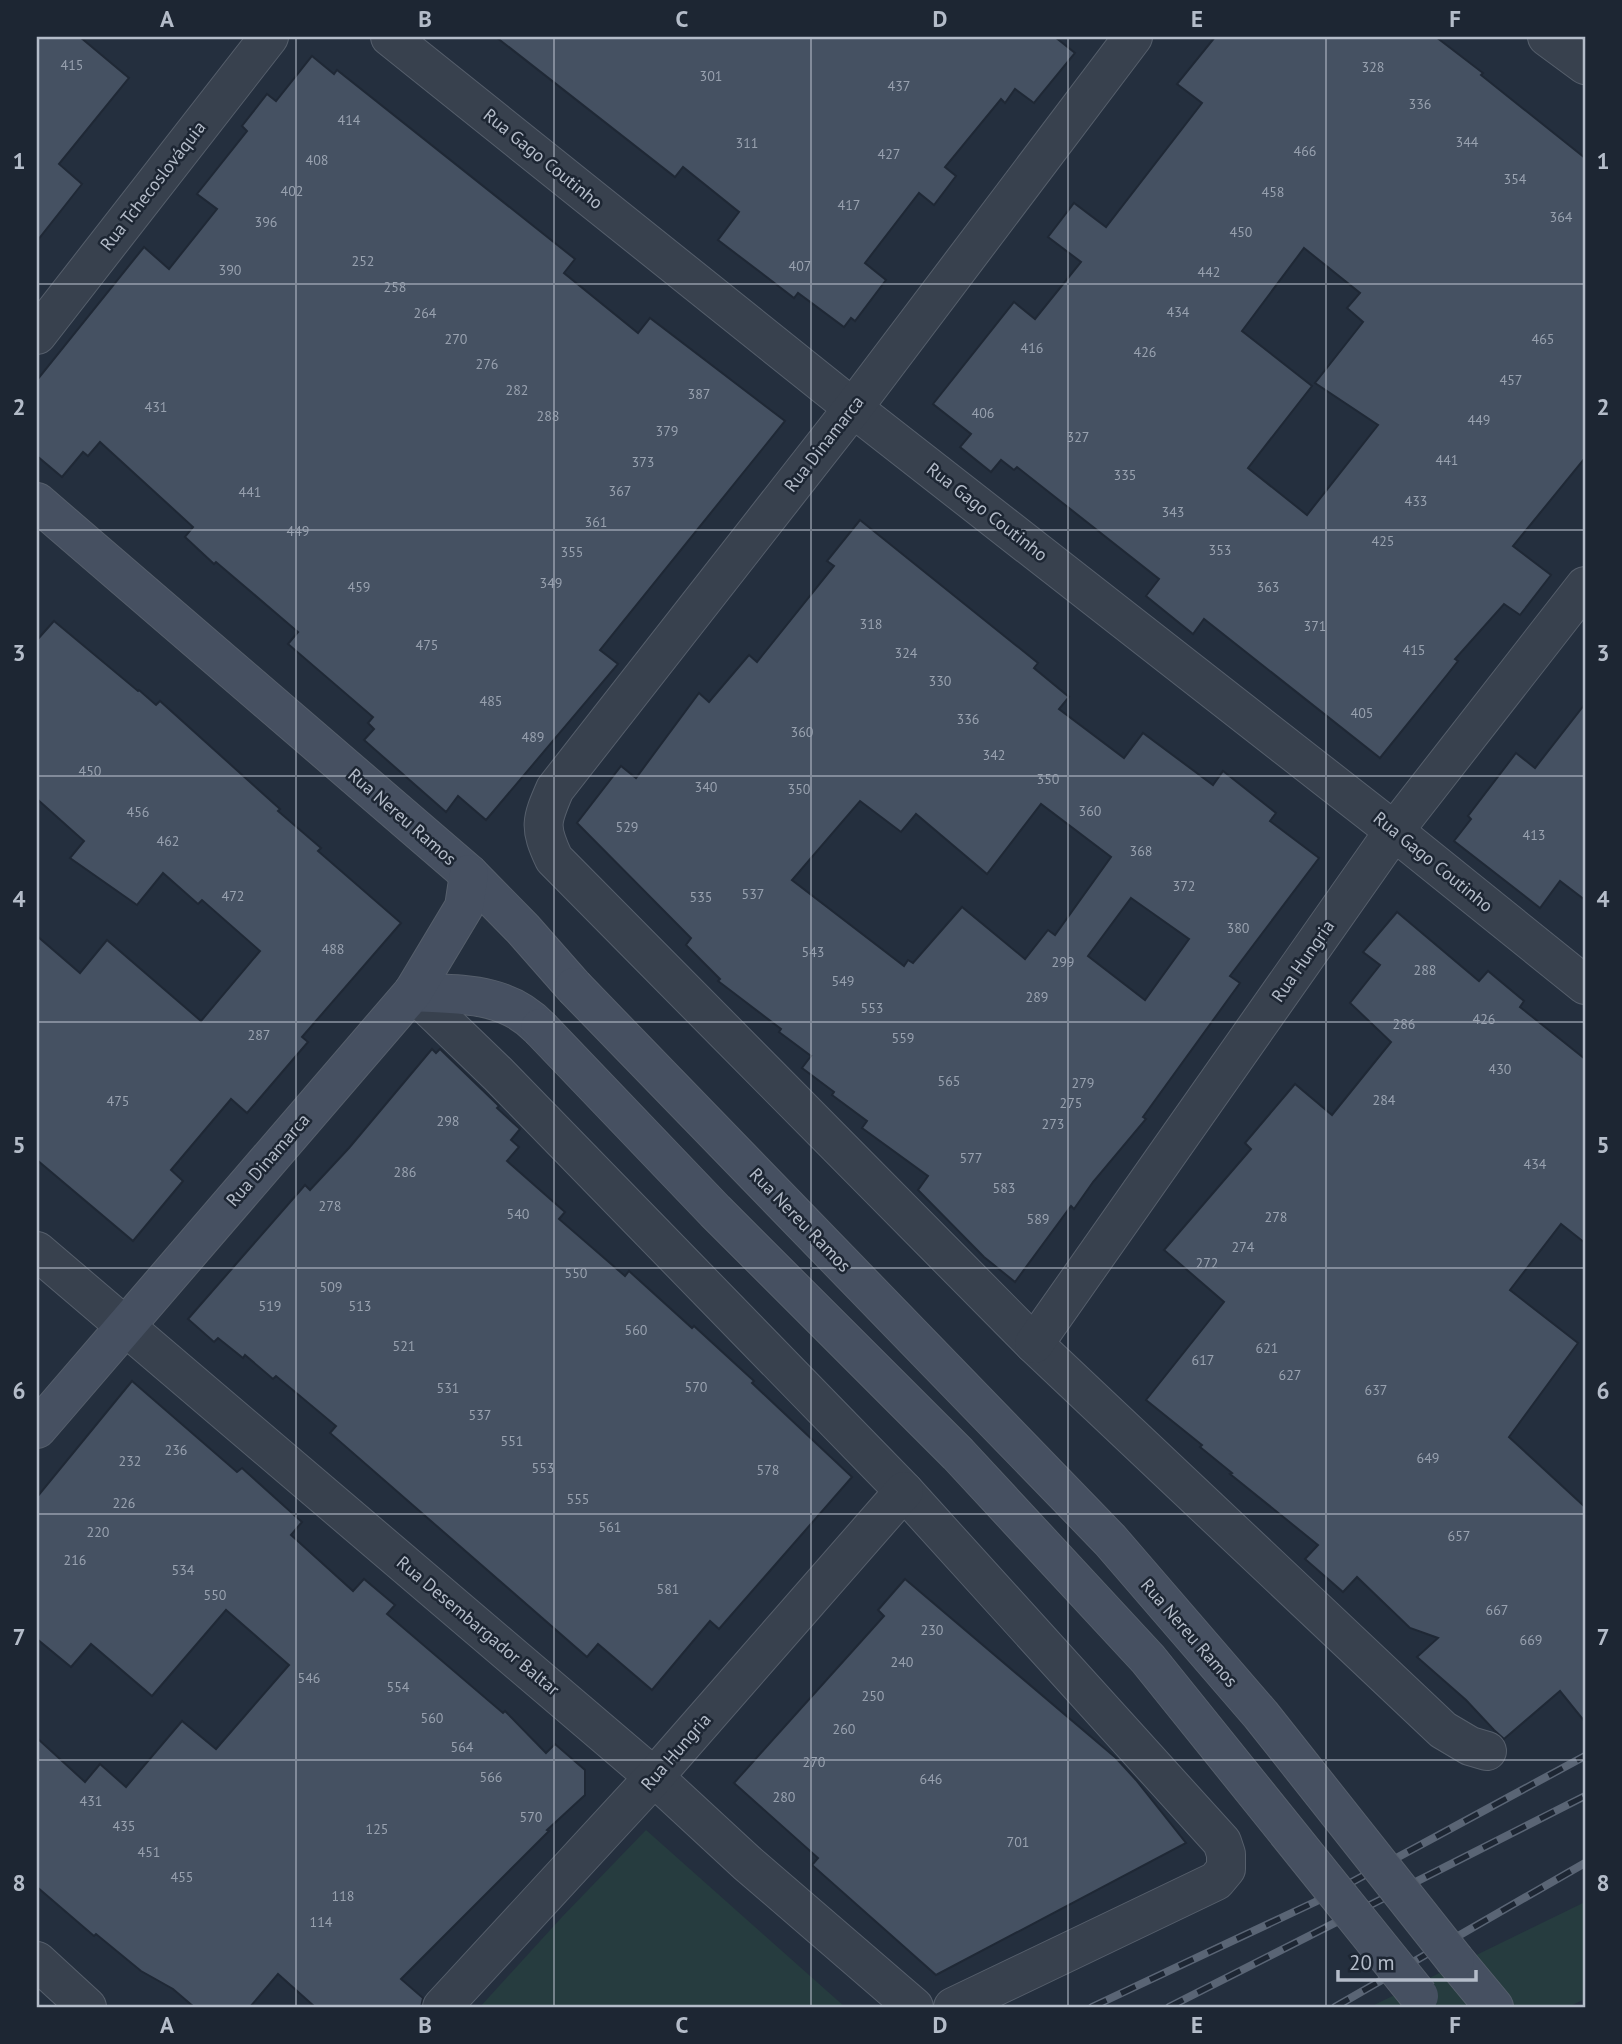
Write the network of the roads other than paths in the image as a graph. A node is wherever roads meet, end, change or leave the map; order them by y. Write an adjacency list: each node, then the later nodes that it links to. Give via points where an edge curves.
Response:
1 (269, 37): 6 (street, Rua Tchecoslováquia)
2 (390, 37): 7 (street, Rua Gago Coutinho)
3 (1133, 37): 7 (street, Rua Dinamarca)
4 (1547, 37): 5 (street)
5 (1585, 65)
6 (37, 335)
7 (853, 408): 10 (street, Rua Gago Coutinho); 16 (street, Rua Dinamarca, via 555,789 544,816 543,836 554,859)
8 (37, 502): 11 (street, Rua Nereu Ramos)
9 (1585, 586): 10 (street, Rua Hungria)
10 (1394, 831): 12 (street, Rua Gago Coutinho); 16 (street, Rua Hungria)
11 (468, 874): 13 (street, Rua Dinamarca, via 464,907); 27 (street, Rua Nereu Ramos, bridge, via 1110,1540 1261,1715)
12 (1585, 985)
13 (412, 992): 15 (street, Rua Dinamarca); 18 (street, via 498,1074); 26 (street, bridge, via 479,996 529,1016 715,1211 958,1454 1148,1659)
14 (37, 1251): 15 (street, Rua Desembargador Baltar)
15 (125, 1325): 17 (street, Rua Dinamarca); 20 (street, Rua Desembargador Baltar)
16 (1034, 1345): 19 (street, via 1443,1730)
17 (37, 1429)
18 (904, 1491): 20 (street, Rua Hungria); 25 (street, via 1222,1842 1226,1854 1226,1869 1216,1881)
19 (1488, 1751)
20 (654, 1777): 23 (street, Rua Hungria); 24 (street, Rua Desembargador Baltar)
21 (37, 1961): 22 (street)
22 (88, 2007)
23 (442, 2007)
24 (914, 2007)
25 (953, 2007)
26 (1428, 2007)
27 (1494, 2007)

